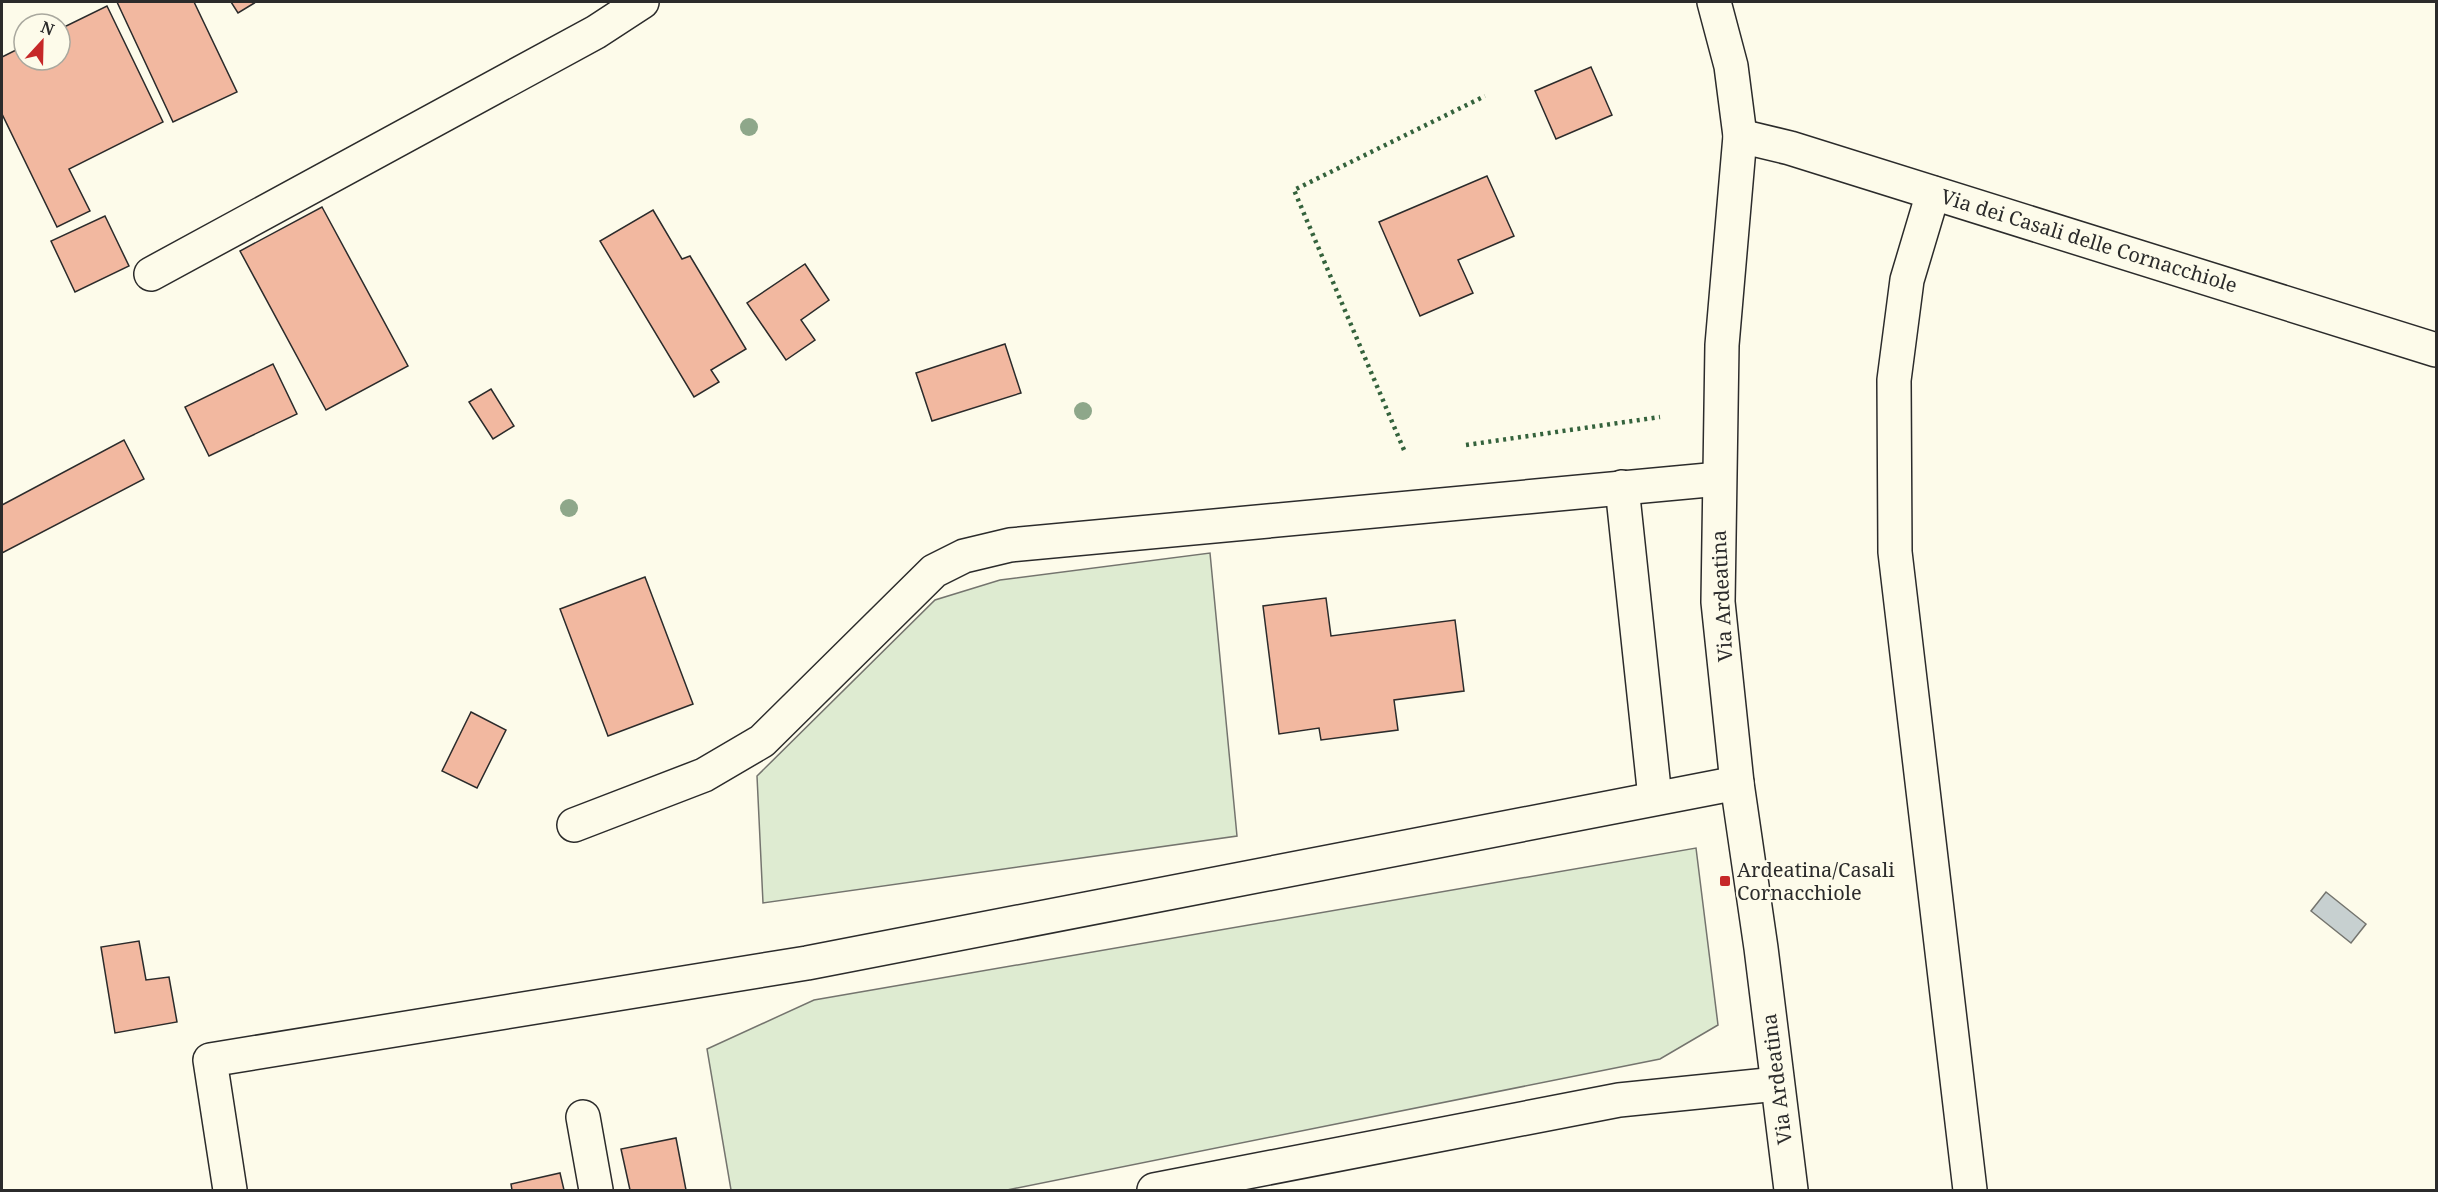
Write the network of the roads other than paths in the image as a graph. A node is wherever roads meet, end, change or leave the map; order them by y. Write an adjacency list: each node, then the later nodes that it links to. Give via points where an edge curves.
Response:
1 (642, 2): 5 (main road, via 596,32)
2 (1713, 2): 3 (main road, Via Ardeatina, via 1731,66)
3 (1740, 136): 4 (main road, Via dei Casali delle Cornacchiole); 7 (main road, Via Ardeatina, via 1722,345)
4 (1933, 193): 6 (main road, Via dei Casali delle Cornacchiole); 18 (main road, via 1907,280 1894,380 1895,552)
5 (151, 274)
6 (2436, 350)
7 (1719, 479): 8 (main road); 9 (main road, Via Ardeatina, via 1718,602)
8 (1622, 487): 10 (main road); 11 (main road, via 1010,545 964,556 934,571 913,588 762,741 704,775)
9 (1737, 783): 10 (main road); 12 (main road, Via Ardeatina)
10 (1655, 798): 14 (main road, via 807,963 210,1060)
11 (574, 825)
12 (1777, 1084): 16 (main road, via 1618,1100); 17 (main road, Via Ardeatina)
13 (583, 1117): 15 (main road)
14 (230, 1191)
15 (596, 1191)
16 (1154, 1191)
17 (1791, 1191)
18 (1970, 1191)

